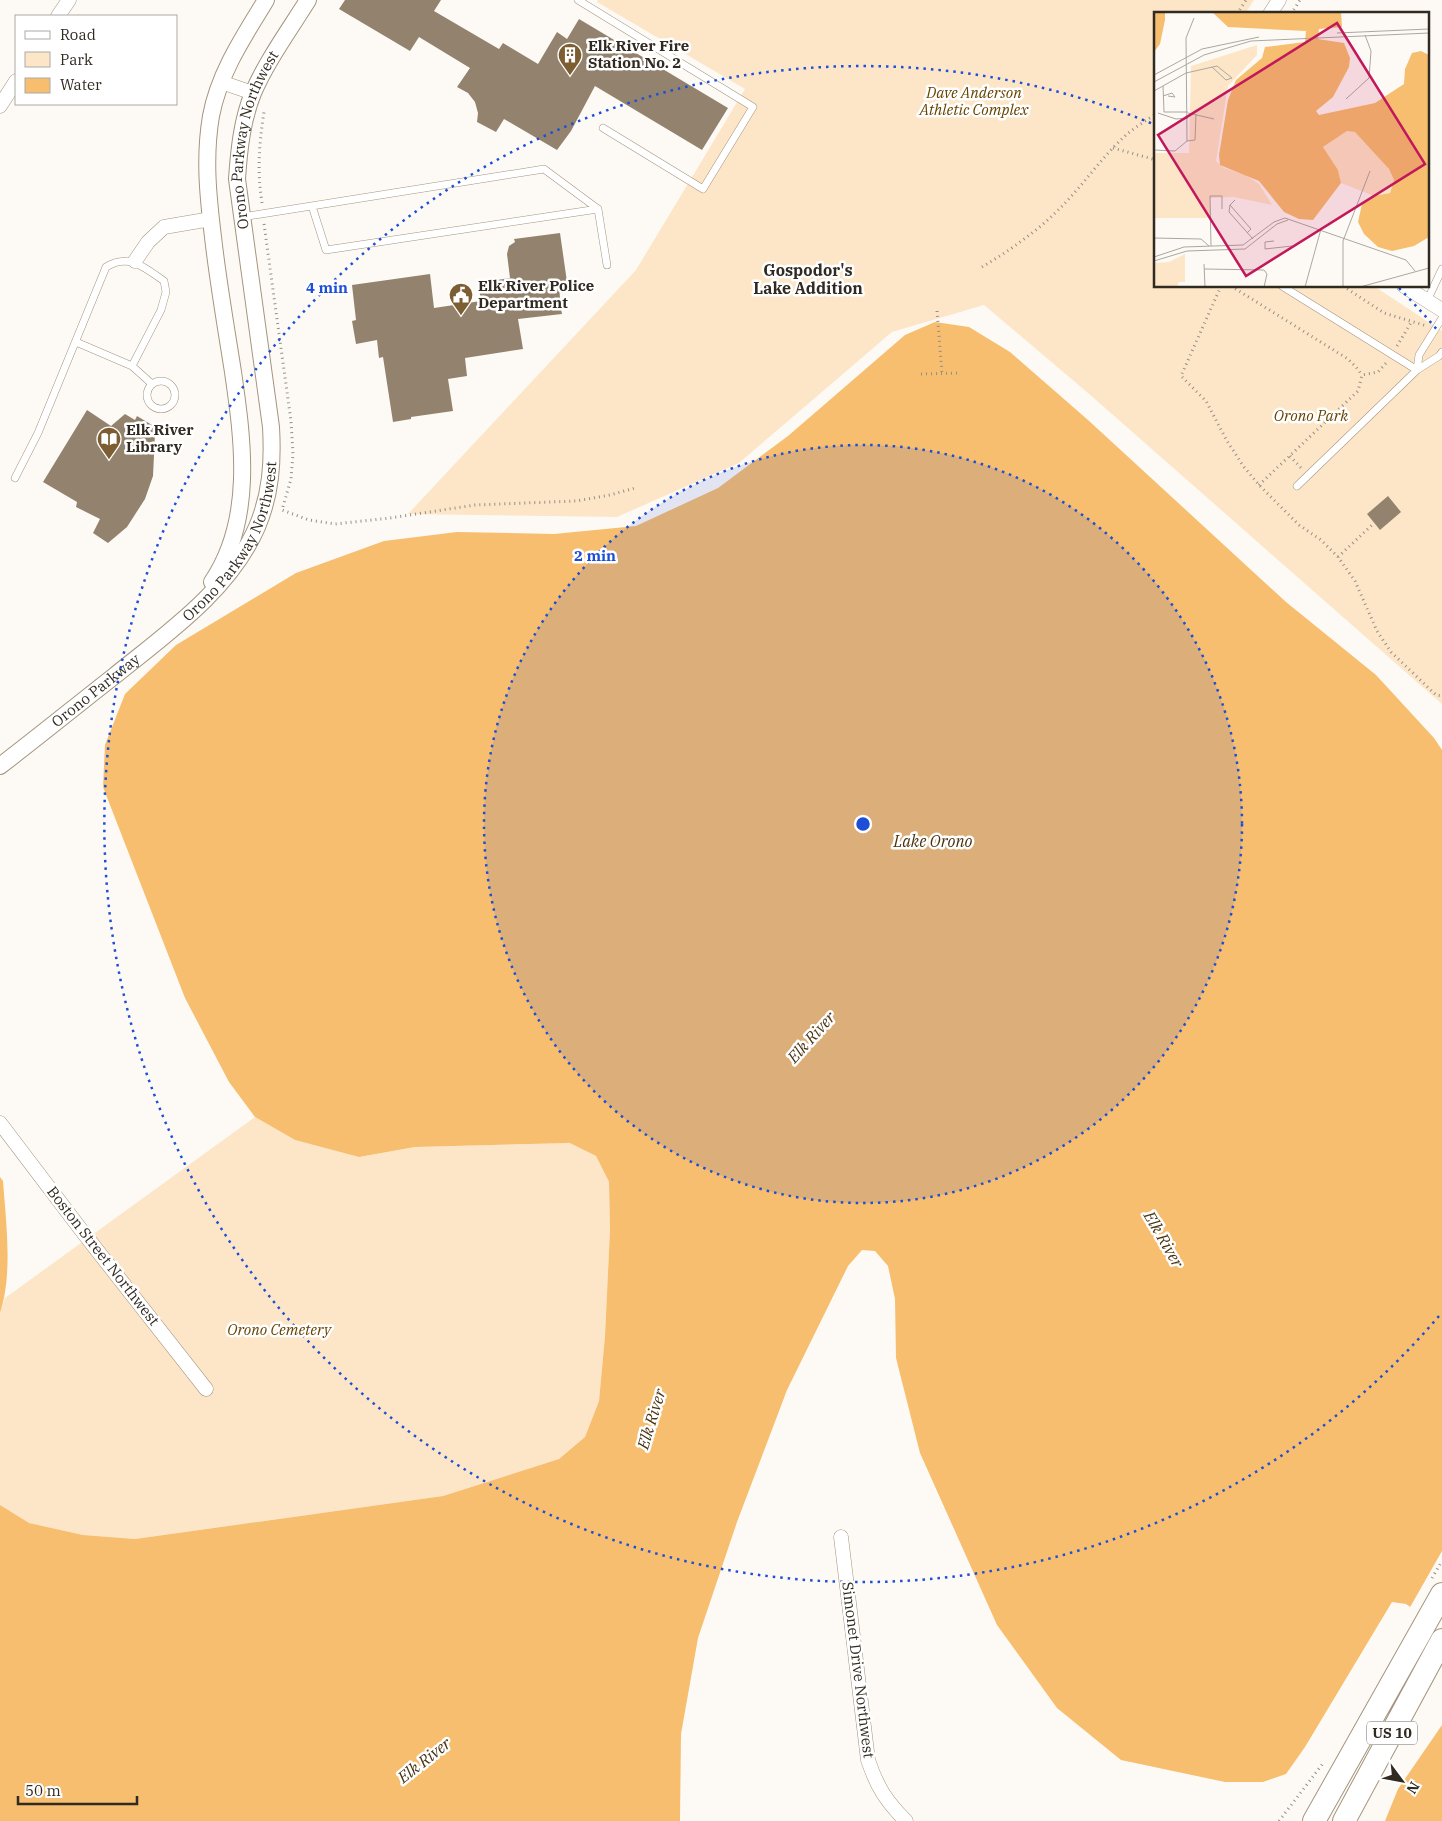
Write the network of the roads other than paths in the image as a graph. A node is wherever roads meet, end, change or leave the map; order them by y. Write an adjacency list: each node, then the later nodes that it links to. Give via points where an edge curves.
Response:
1 (69, 0): 7 (street)
2 (266, 0): 8 (street, Orono Parkway Northwest)
3 (308, 0): 10 (street, Orono Parkway Northwest)
4 (578, 0): 12 (lane, via 753,107 703,189)
5 (1279, 0): 6 (street)
6 (1271, 12)
7 (59, 15)
8 (221, 82): 10 (street); 16 (street, Orono Parkway Northwest, via 211,115 206,161)
9 (15, 83): 11 (street)
10 (253, 93): 15 (street, Orono Parkway Northwest, via 239,150 237,179)
11 (0, 106)
12 (603, 128)
13 (312, 206): 14 (lane, via 544,169); 14 (lane, via 326,250); 15 (lane)
14 (598, 209): 18 (lane)
15 (242, 217): 32 (street, Orono Parkway Northwest, via 271,426 270,479 266,504 245,550 215,590)
16 (211, 219): 17 (street, via 164,227); 32 (street, Orono Parkway Northwest, via 241,428 242,494 228,550 217,574)
17 (135, 261): 25 (lane, via 115,262 106,267); 27 (lane, via 164,281 166,292 161,310)
18 (607, 264)
19 (1442, 269): 22 (lane)
20 (1285, 288): 28 (lane)
21 (1407, 288): 22 (street)
22 (1427, 301): 23 (street)
23 (1442, 310)
24 (1442, 318): 28 (lane, via 1419,355)
25 (76, 342): 27 (lane); 30 (lane, via 38,433)
26 (1442, 352): 28 (lane)
27 (132, 366): 29 (lane)
28 (1417, 370): 31 (lane)
29 (152, 384): 29 (lane, via 147,396 153,406 158,409 170,406 175,395 170,384)
30 (15, 478)
31 (1297, 486)
32 (191, 612): 33 (street, Orono Parkway)
33 (0, 765)
34 (0, 1123): 35 (street, Boston Street Northwest)
35 (206, 1389)
36 (841, 1537): 39 (street, Simonet Drive Northwest, via 868,1760 880,1791)
37 (1442, 1594): 40 (highway, US 10)
38 (1441, 1642): 41 (highway, US 10)
39 (906, 1821)
40 (1314, 1821)
41 (1344, 1821)

